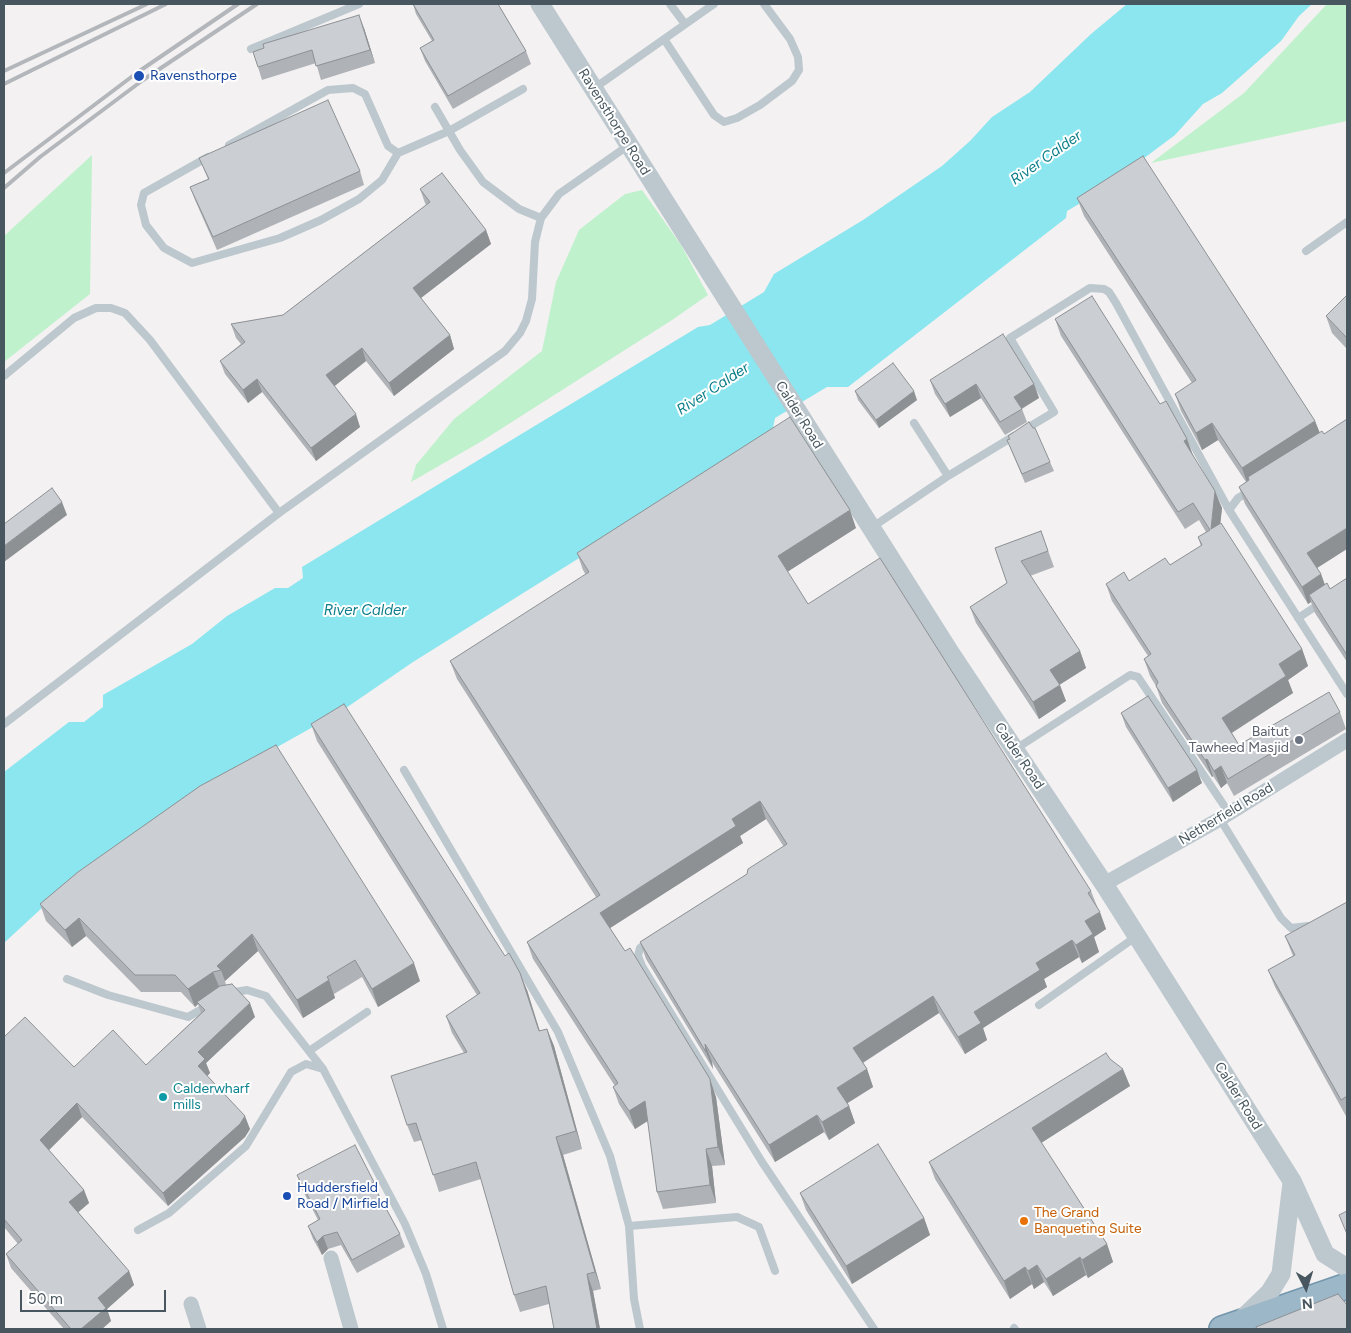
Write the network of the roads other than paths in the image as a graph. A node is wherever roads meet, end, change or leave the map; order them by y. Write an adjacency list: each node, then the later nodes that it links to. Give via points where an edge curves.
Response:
1 (359, 4): 8 (lane)
2 (540, 4): 9 (street, Ravensthorpe Road)
3 (670, 4): 6 (lane)
4 (714, 4): 6 (lane)
5 (764, 4): 7 (lane, via 790,39 798,57 799,70 792,81 760,106 737,118 724,122 714,115)
6 (685, 24): 7 (lane)
7 (664, 39): 9 (lane)
8 (251, 49)
9 (593, 88): 13 (street, Ravensthorpe Road)
10 (523, 89): 12 (lane)
11 (435, 107): 12 (lane)
12 (449, 131): 14 (lane); 15 (lane, via 483,182 519,210)
13 (629, 145): 15 (lane, via 559,194); 17 (street, Ravensthorpe Road)
14 (398, 152): 14 (lane, via 388,146 365,94 353,88 328,90 144,193 141,206 146,225 164,248 192,263 280,238 321,220 382,180)
15 (541, 218): 24 (lane, via 535,242 532,299 520,333 505,351)
16 (1347, 222): 18 (lane)
17 (688, 240): 25 (street, Calder Road)
18 (1306, 251)
19 (4, 376): 24 (lane, via 74,318 96,308 111,308 125,314 150,340)
20 (914, 423): 21 (lane)
21 (948, 476): 23 (lane, via 1054,412 1010,338 1090,288 1098,288 1109,292 1116,302); 25 (lane)
22 (1255, 487): 23 (lane, via 1238,498)
23 (1229, 510): 27 (lane)
24 (279, 513): 29 (lane)
25 (871, 528): 31 (street, Calder Road)
26 (1330, 597): 27 (lane)
27 (1298, 618): 28 (lane)
28 (1347, 694)
29 (4, 724)
30 (1347, 740): 33 (street, Netherfield Road)
31 (1014, 750): 33 (lane, via 1130,674 1138,677); 34 (street, Calder Road)
32 (404, 770): 44 (lane, via 558,1032 610,1156)
33 (1224, 816): 34 (street, Netherfield Road); 35 (lane, via 1282,918 1292,928 1306,928)
34 (1104, 884): 36 (street, Calder Road)
35 (1314, 924)
36 (1138, 936): 39 (lane); 43 (street, Calder Road)
37 (654, 938): 55 (lane, via 640,948 638,956 642,966 762,1162)
38 (67, 979): 41 (lane, via 108,995 188,1017 220,996 247,990 266,996)
39 (1039, 1005)
40 (367, 1012): 41 (lane)
41 (309, 1051): 42 (lane)
42 (322, 1069): 45 (lane, via 306,1064 291,1072 246,1146 169,1213); 53 (lane, via 406,1224)
43 (1292, 1181): 48 (street, Calder Road, via 1325,1254); 50 (street, via 1282,1274)
44 (629, 1226): 47 (lane, via 737,1218 759,1227); 54 (lane, via 634,1299)
45 (138, 1230)
46 (331, 1258): 52 (street)
47 (775, 1271)
48 (1347, 1272): 50 (highway, via 1275,1302)
49 (192, 1304): 51 (street)
50 (1238, 1326)
51 (200, 1329)
52 (351, 1329)
53 (443, 1329)
54 (640, 1329)
55 (874, 1329)

